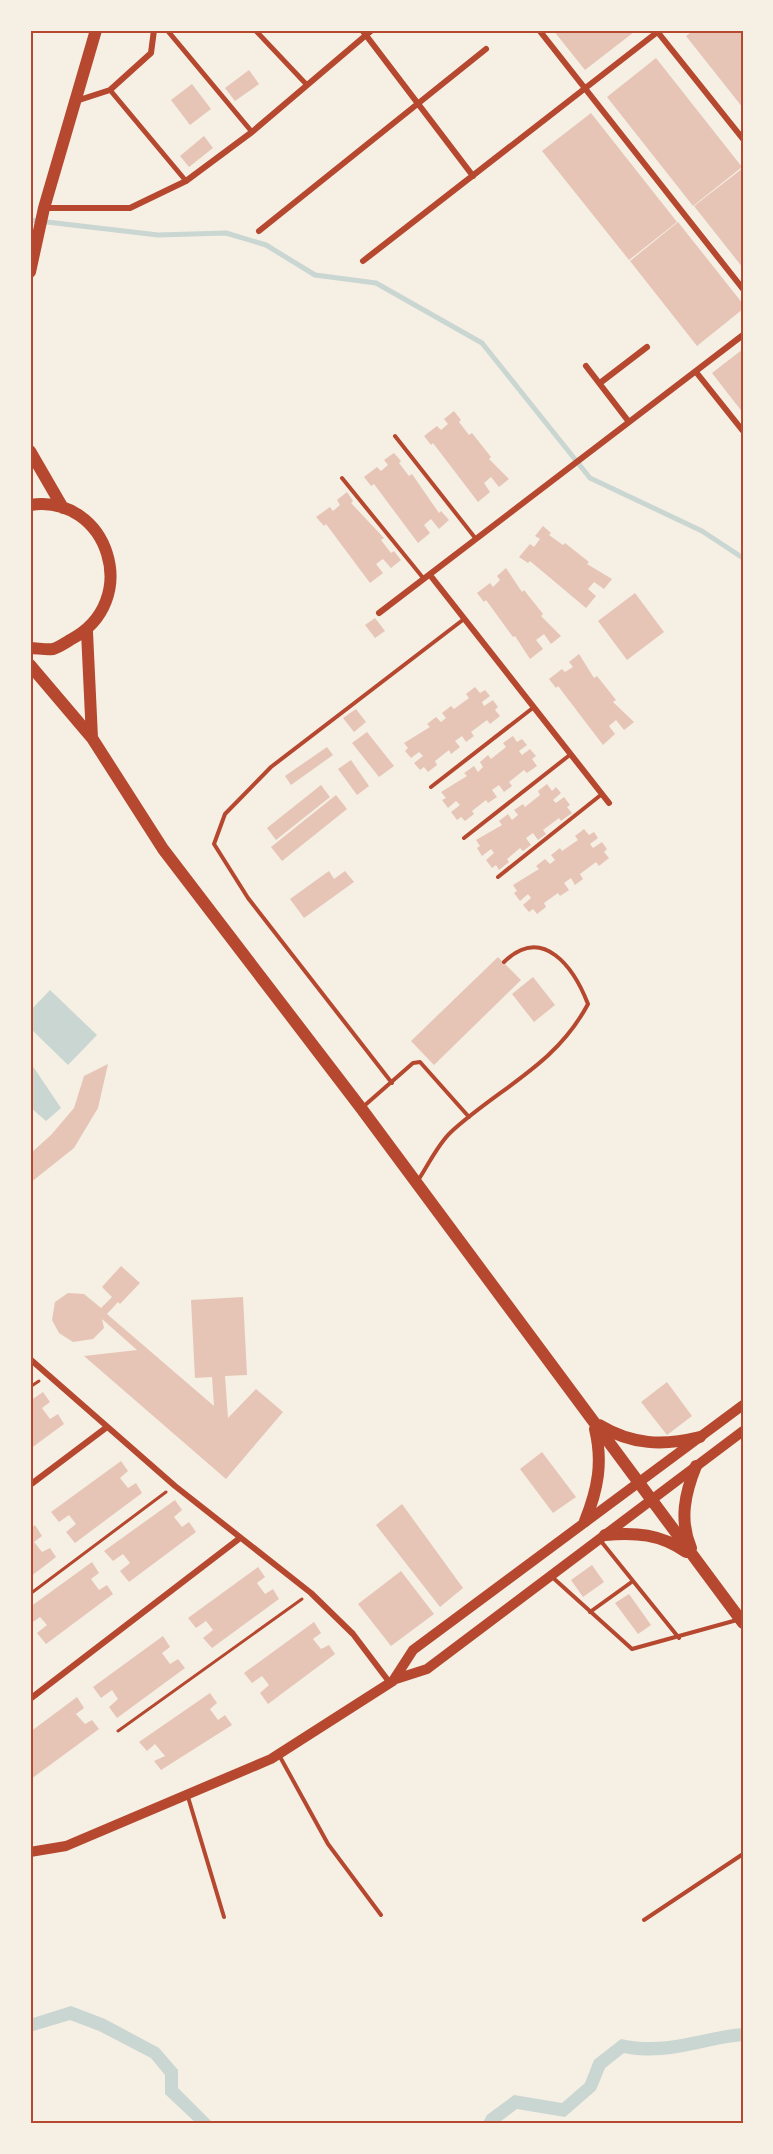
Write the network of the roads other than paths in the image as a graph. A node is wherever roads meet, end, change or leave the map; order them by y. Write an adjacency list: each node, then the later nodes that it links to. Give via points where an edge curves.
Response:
1 (96, 30): 13 (highway)
2 (154, 30): 11 (street, via 151,53)
3 (167, 30): 15 (street)
4 (255, 30): 10 (street)
5 (372, 30): 8 (street)
6 (539, 30): 12 (street)
7 (658, 31): 12 (street); 16 (street)
8 (363, 32): 10 (street); 14 (street)
9 (486, 49): 14 (street)
10 (307, 85): 15 (street)
11 (110, 90): 13 (street); 18 (street)
12 (586, 90): 17 (street); 23 (street)
13 (75, 101): 19 (highway)
14 (418, 104): 17 (street); 20 (street)
15 (252, 132): 18 (street)
16 (743, 139)
17 (473, 176): 21 (street)
18 (186, 181): 19 (street, via 130,208)
19 (44, 210): 22 (highway)
20 (259, 231)
21 (363, 261)
22 (30, 272)
23 (743, 288)
24 (743, 335): 27 (street)
25 (647, 347): 28 (street)
26 (586, 366): 28 (street)
27 (696, 372): 29 (street); 30 (street)
28 (600, 383): 29 (street)
29 (629, 422): 36 (street)
30 (743, 431)
31 (395, 436): 36 (lane)
32 (30, 451): 35 (highway)
33 (342, 478): 37 (lane)
34 (30, 505): 35 (highway)
35 (63, 508): 40 (highway, via 82,518 97,533 107,552 111,573 109,595)
36 (476, 540): 37 (street)
37 (427, 577): 38 (street); 39 (street)
38 (379, 613)
39 (464, 618): 43 (street); 52 (lane, via 271,766 225,814 214,844 248,898)
40 (87, 632): 41 (highway, via 53,649); 44 (highway)
41 (30, 648)
42 (30, 665): 44 (highway)
43 (534, 706): 45 (street); 46 (lane)
44 (92, 738): 53 (highway, via 163,849)
45 (571, 754): 47 (street); 49 (lane)
46 (431, 788)
47 (602, 794): 48 (street); 50 (lane)
48 (609, 803)
49 (464, 838)
50 (498, 878)
51 (504, 962): 54 (lane, via 524,948 542,949 563,960 578,980 588,1004 574,1031 538,1066)
52 (392, 1083): 53 (lane); 54 (lane, via 413,1063 420,1062)
53 (362, 1108): 55 (highway)
54 (469, 1117): 55 (lane, via 448,1134)
55 (417, 1183): 58 (highway)
56 (30, 1359): 59 (street)
57 (743, 1405): 61 (main road)
58 (593, 1422): 61 (highway, via 633,1441 678,1443); 63 (highway); 66 (highway, via 600,1472)
59 (107, 1427): 64 (street); 68 (street)
60 (743, 1431): 62 (main road)
61 (700, 1437): 63 (main road)
62 (696, 1466): 65 (main road); 69 (highway, via 687,1489 684,1513 687,1538)
63 (638, 1482): 65 (highway); 66 (main road)
64 (30, 1485)
65 (651, 1500): 67 (main road); 69 (highway)
66 (585, 1521): 75 (main road, via 413,1650)
67 (602, 1537): 69 (highway, via 629,1532 654,1536 677,1545); 70 (main road); 71 (lane)
68 (240, 1538): 75 (street, via 311,1593); 76 (street)
69 (696, 1560): 73 (highway)
70 (551, 1576): 72 (lane); 75 (main road, via 427,1669)
71 (633, 1581): 72 (lane); 74 (lane)
72 (590, 1612): 74 (lane, via 632,1649)
73 (742, 1621): 74 (lane)
74 (679, 1638)
75 (393, 1681): 77 (main road)
76 (30, 1700)
77 (279, 1755): 78 (main road); 81 (lane, via 328,1844)
78 (187, 1796): 79 (main road, via 66,1846); 82 (lane)
79 (30, 1852)
80 (743, 1854): 83 (lane)
81 (381, 1915)
82 (224, 1917)
83 (644, 1920)

